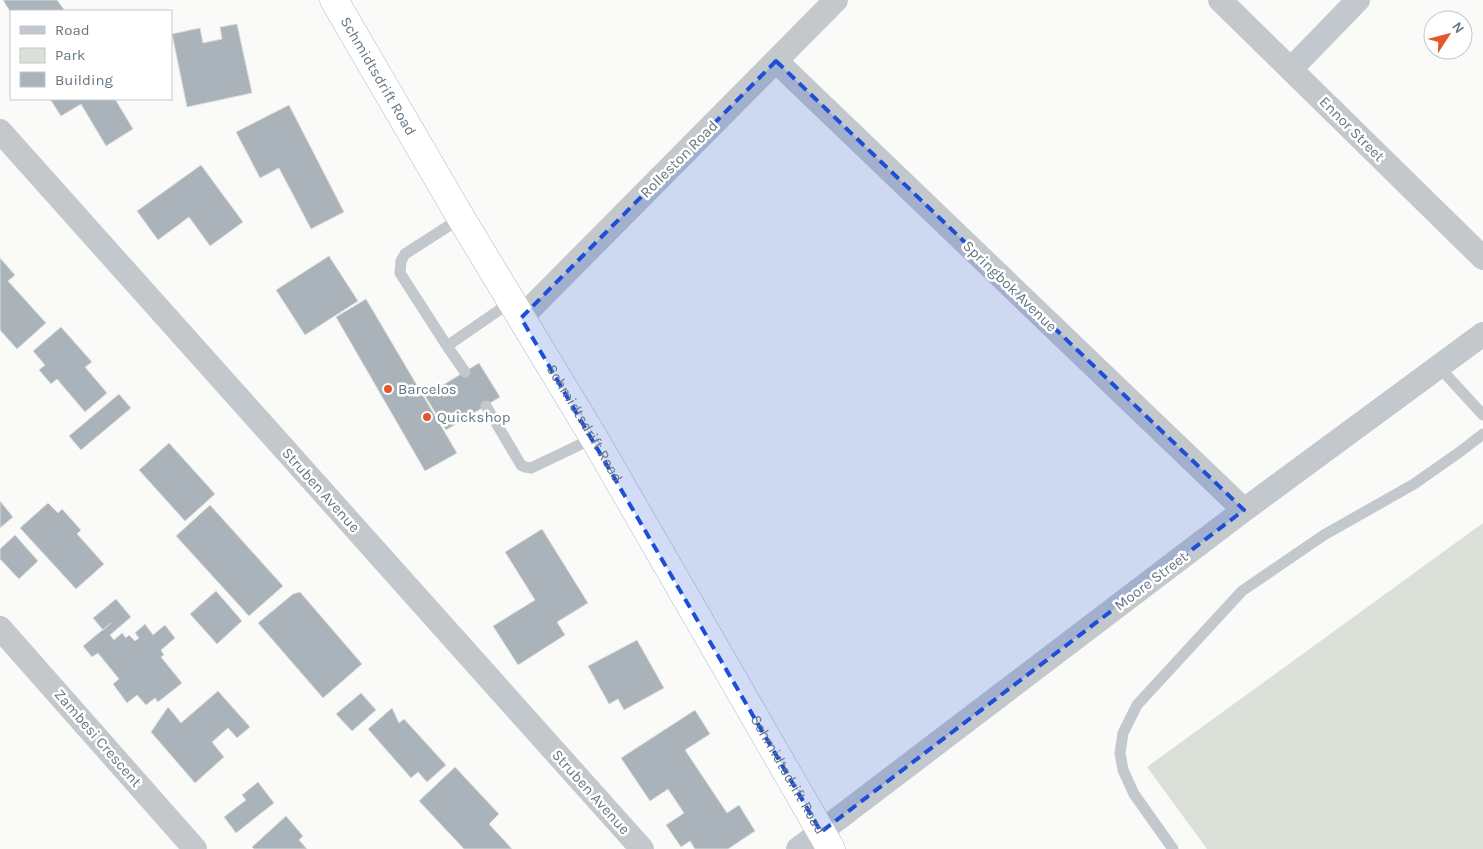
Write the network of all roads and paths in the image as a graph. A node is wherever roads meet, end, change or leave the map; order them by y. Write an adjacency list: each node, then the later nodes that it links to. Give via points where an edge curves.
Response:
1 (334, 0): 8 (highway, Schmidtsdrift Road)
2 (836, 0): 5 (street, Rolleston Road)
3 (1220, 0): 6 (street, Ennor Street)
4 (1358, 0): 6 (street)
5 (776, 61): 10 (street, Rolleston Road); 19 (street, Springbok Avenue)
6 (1291, 70): 9 (street, Ennor Street)
7 (0, 131): 23 (street, Struben Avenue)
8 (461, 218): 10 (highway, Schmidtsdrift Road); 12 (lane, via 405,254 400,266 400,273)
9 (1483, 258)
10 (516, 310): 12 (lane); 18 (highway, Schmidtsdrift Road)
11 (1483, 334): 13 (street, Moore Street)
12 (447, 346): 14 (lane)
13 (1439, 367): 16 (lane); 19 (street, Moore Street)
14 (465, 372)
15 (486, 406): 18 (lane, via 525,467 532,468)
16 (1483, 415)
17 (1483, 434): 25 (lane, via 1414,484 1324,535 1242,591 1137,705 1122,733 1120,753 1123,770 1134,794)
18 (594, 438): 21 (highway, Schmidtsdrift Road)
19 (1244, 510): 21 (street, Moore Street)
20 (0, 628): 22 (street, Zambesi Crescent)
21 (826, 840): 24 (street)
22 (195, 849)
23 (642, 849)
24 (798, 849)
25 (1173, 849)

